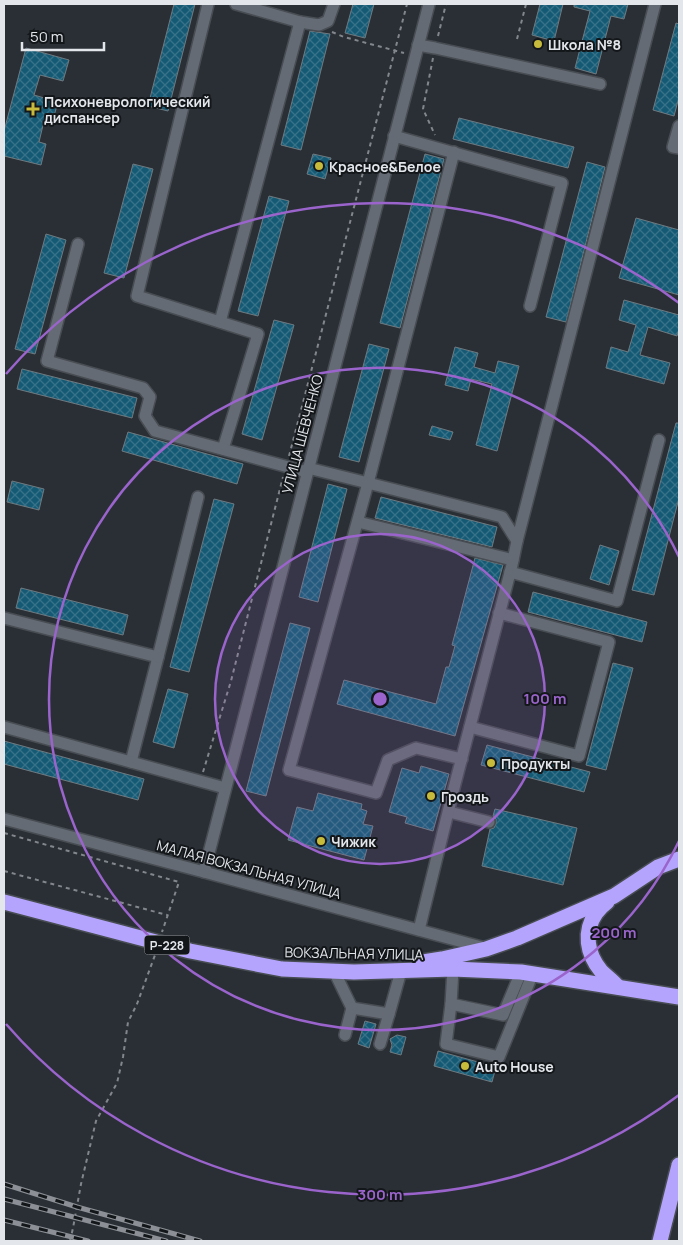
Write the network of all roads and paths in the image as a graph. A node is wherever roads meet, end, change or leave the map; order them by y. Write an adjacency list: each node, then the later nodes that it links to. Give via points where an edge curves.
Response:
1 (208, 4): 23 (street, via 137,296)
2 (236, 4): 9 (street)
3 (334, 4): 10 (street, via 328,21)
4 (407, 4): 13 (path)
5 (429, 4): 14 (street, УЛИЦА ШЕВЧЕНКО)
6 (446, 4): 12 (path)
7 (526, 4): 11 (path)
8 (655, 4): 31 (street)
9 (300, 22): 10 (street); 23 (street)
10 (319, 25): 13 (path, via 344,37)
11 (517, 39)
12 (435, 48): 14 (street); 15 (street); 18 (path, via 423,109)
13 (394, 50): 14 (path); 26 (path)
14 (417, 50): 17 (street, УЛИЦА ШЕВЧЕНКО)
15 (600, 84)
16 (679, 126): 19 (street, via 674,147)
17 (394, 136): 18 (street); 27 (street, УЛИЦА ШЕВЧЕНКО)
18 (441, 148): 20 (street)
19 (679, 148)
20 (454, 152): 22 (street, via 562,183); 28 (street)
21 (78, 244): 25 (street, via 47,361 142,388 150,397 145,416 156,431)
22 (530, 306)
23 (220, 322): 25 (street, via 258,334)
24 (659, 440): 33 (street, via 618,601)
25 (223, 450): 26 (street)
26 (286, 466): 27 (street); 41 (path, via 231,681)
27 (308, 470): 28 (street); 42 (street, УЛИЦА ШЕВЧЕНКО)
28 (368, 483): 30 (street); 31 (street, via 502,517)
29 (198, 497): 36 (street)
30 (358, 522): 32 (street); 39 (street, via 288,770 376,792 388,760 416,748)
31 (517, 541): 32 (street)
32 (513, 560): 33 (street)
33 (510, 572): 34 (street)
34 (500, 613): 38 (street); 38 (street, via 609,642 579,756)
35 (4, 618): 36 (street)
36 (158, 657): 40 (street)
37 (4, 727): 40 (street)
38 (470, 727): 39 (street)
39 (462, 759): 43 (street)
40 (132, 762): 41 (street)
41 (200, 781): 42 (street)
42 (225, 788): 49 (street, УЛИЦА ШЕВЧЕНКО)
43 (448, 812): 45 (street); 53 (street)
44 (4, 819): 49 (street, МАЛАЯ ВОКЗАЛЬНАЯ УЛИЦА)
45 (489, 822)
46 (4, 833): 52 (path, via 179,882)
47 (679, 859): 50 (highway, Р-228, via 658,867)
48 (4, 871): 52 (path)
49 (204, 872): 53 (street, МАЛАЯ ВОКЗАЛЬНАЯ УЛИЦА)
50 (614, 896): 55 (highway, Р-228); 61 (highway, via 596,912 589,927 588,942 592,957)
51 (4, 902): 54 (highway, ВОКЗАЛЬНАЯ УЛИЦА / Р-228)
52 (167, 916): 54 (path)
53 (419, 930): 55 (street, МАЛАЯ ВОКЗАЛЬНАЯ УЛИЦА)
54 (158, 943): 57 (highway, ВОКЗАЛЬНАЯ УЛИЦА / Р-228, via 282,969); 69 (path, via 128,1022 117,1083 96,1121)
55 (486, 949): 59 (highway, Р-228)
56 (454, 969): 58 (highway, ВОКЗАЛЬНАЯ УЛИЦА / Р-228); 60 (highway, ВОКЗАЛЬНАЯ УЛИЦА / Р-228); 63 (street)
57 (334, 971): 59 (highway, ВОКЗАЛЬНАЯ УЛИЦА / Р-228); 64 (street)
58 (401, 971): 59 (highway, ВОКЗАЛЬНАЯ УЛИЦА / Р-228); 65 (street)
59 (354, 972)
60 (527, 972): 61 (highway, ВОКЗАЛЬНАЯ УЛИЦА / Р-228); 63 (street, via 502,1016); 63 (street, via 499,1057 446,1044)
61 (618, 987): 62 (highway, ВОКЗАЛЬНАЯ УЛИЦА / Р-228)
62 (679, 997)
63 (452, 1004)
64 (352, 1008): 65 (street); 66 (street)
65 (389, 1014): 67 (street)
66 (345, 1035)
67 (380, 1044)
68 (679, 1165): 70 (highway)
69 (70, 1241)
70 (660, 1241)

